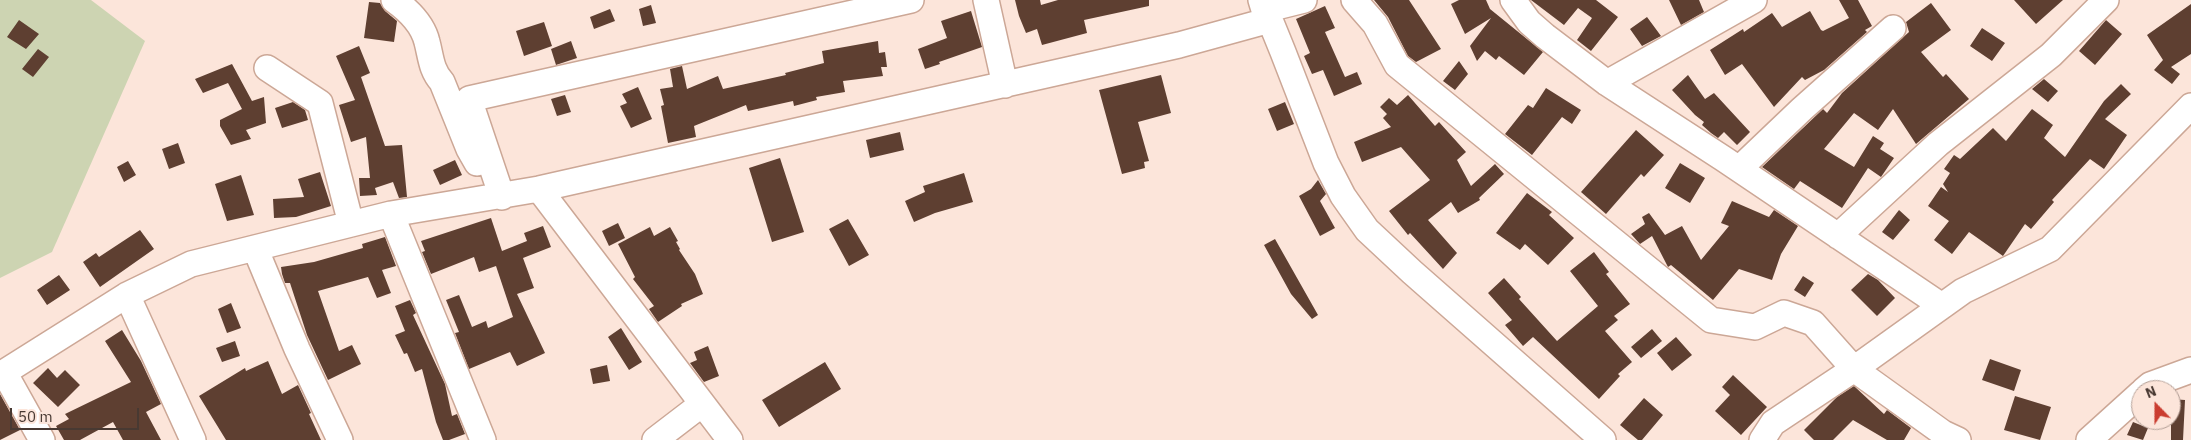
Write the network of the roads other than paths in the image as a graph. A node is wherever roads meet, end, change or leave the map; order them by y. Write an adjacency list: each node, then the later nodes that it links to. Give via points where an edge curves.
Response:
1 (394, 0): 15 (street, via 422,29 435,75)
2 (911, 0): 8 (street)
3 (986, 0): 14 (street)
4 (1304, 0): 10 (street)
5 (1354, 0): 27 (street, via 1375,24 1397,65 1711,320 1755,327 1784,313 1813,323)
6 (1514, 0): 13 (street, via 1529,22)
7 (2106, 0): 23 (street, via 2051,55 1938,144)
8 (877, 4): 15 (street)
9 (1737, 4): 13 (street)
10 (1265, 10): 14 (street, via 1179,45); 40 (street, via 1326,163 1343,196 1367,230)
11 (1894, 28): 17 (street)
12 (267, 68): 22 (street, via 320,103)
13 (1607, 83): 17 (street)
14 (1005, 85): 18 (street)
15 (457, 102): 19 (street, via 468,149 477,163); 20 (street)
16 (2191, 106): 26 (street, via 2050,249 1963,291)
17 (1738, 169): 23 (street)
18 (539, 189): 20 (street); 32 (street)
19 (480, 190): 20 (street, via 493,184); 21 (street)
20 (502, 197)
21 (391, 214): 22 (street); 37 (street)
22 (351, 224): 24 (street)
23 (1838, 236): 26 (street)
24 (255, 248): 25 (street, via 191,264); 36 (street)
25 (127, 295): 29 (street); 35 (street)
26 (1942, 306): 27 (street)
27 (1854, 369): 33 (street); 41 (street, via 1773,422)
28 (2191, 370): 30 (street)
29 (2, 374): 34 (street)
30 (2164, 380)
31 (2131, 402): 42 (street)
32 (702, 404): 38 (street); 39 (street)
33 (1946, 438)
34 (42, 440)
35 (193, 440)
36 (340, 440)
37 (483, 440)
38 (655, 440)
39 (730, 440)
40 (1603, 440)
41 (1762, 440)
42 (2089, 440)

